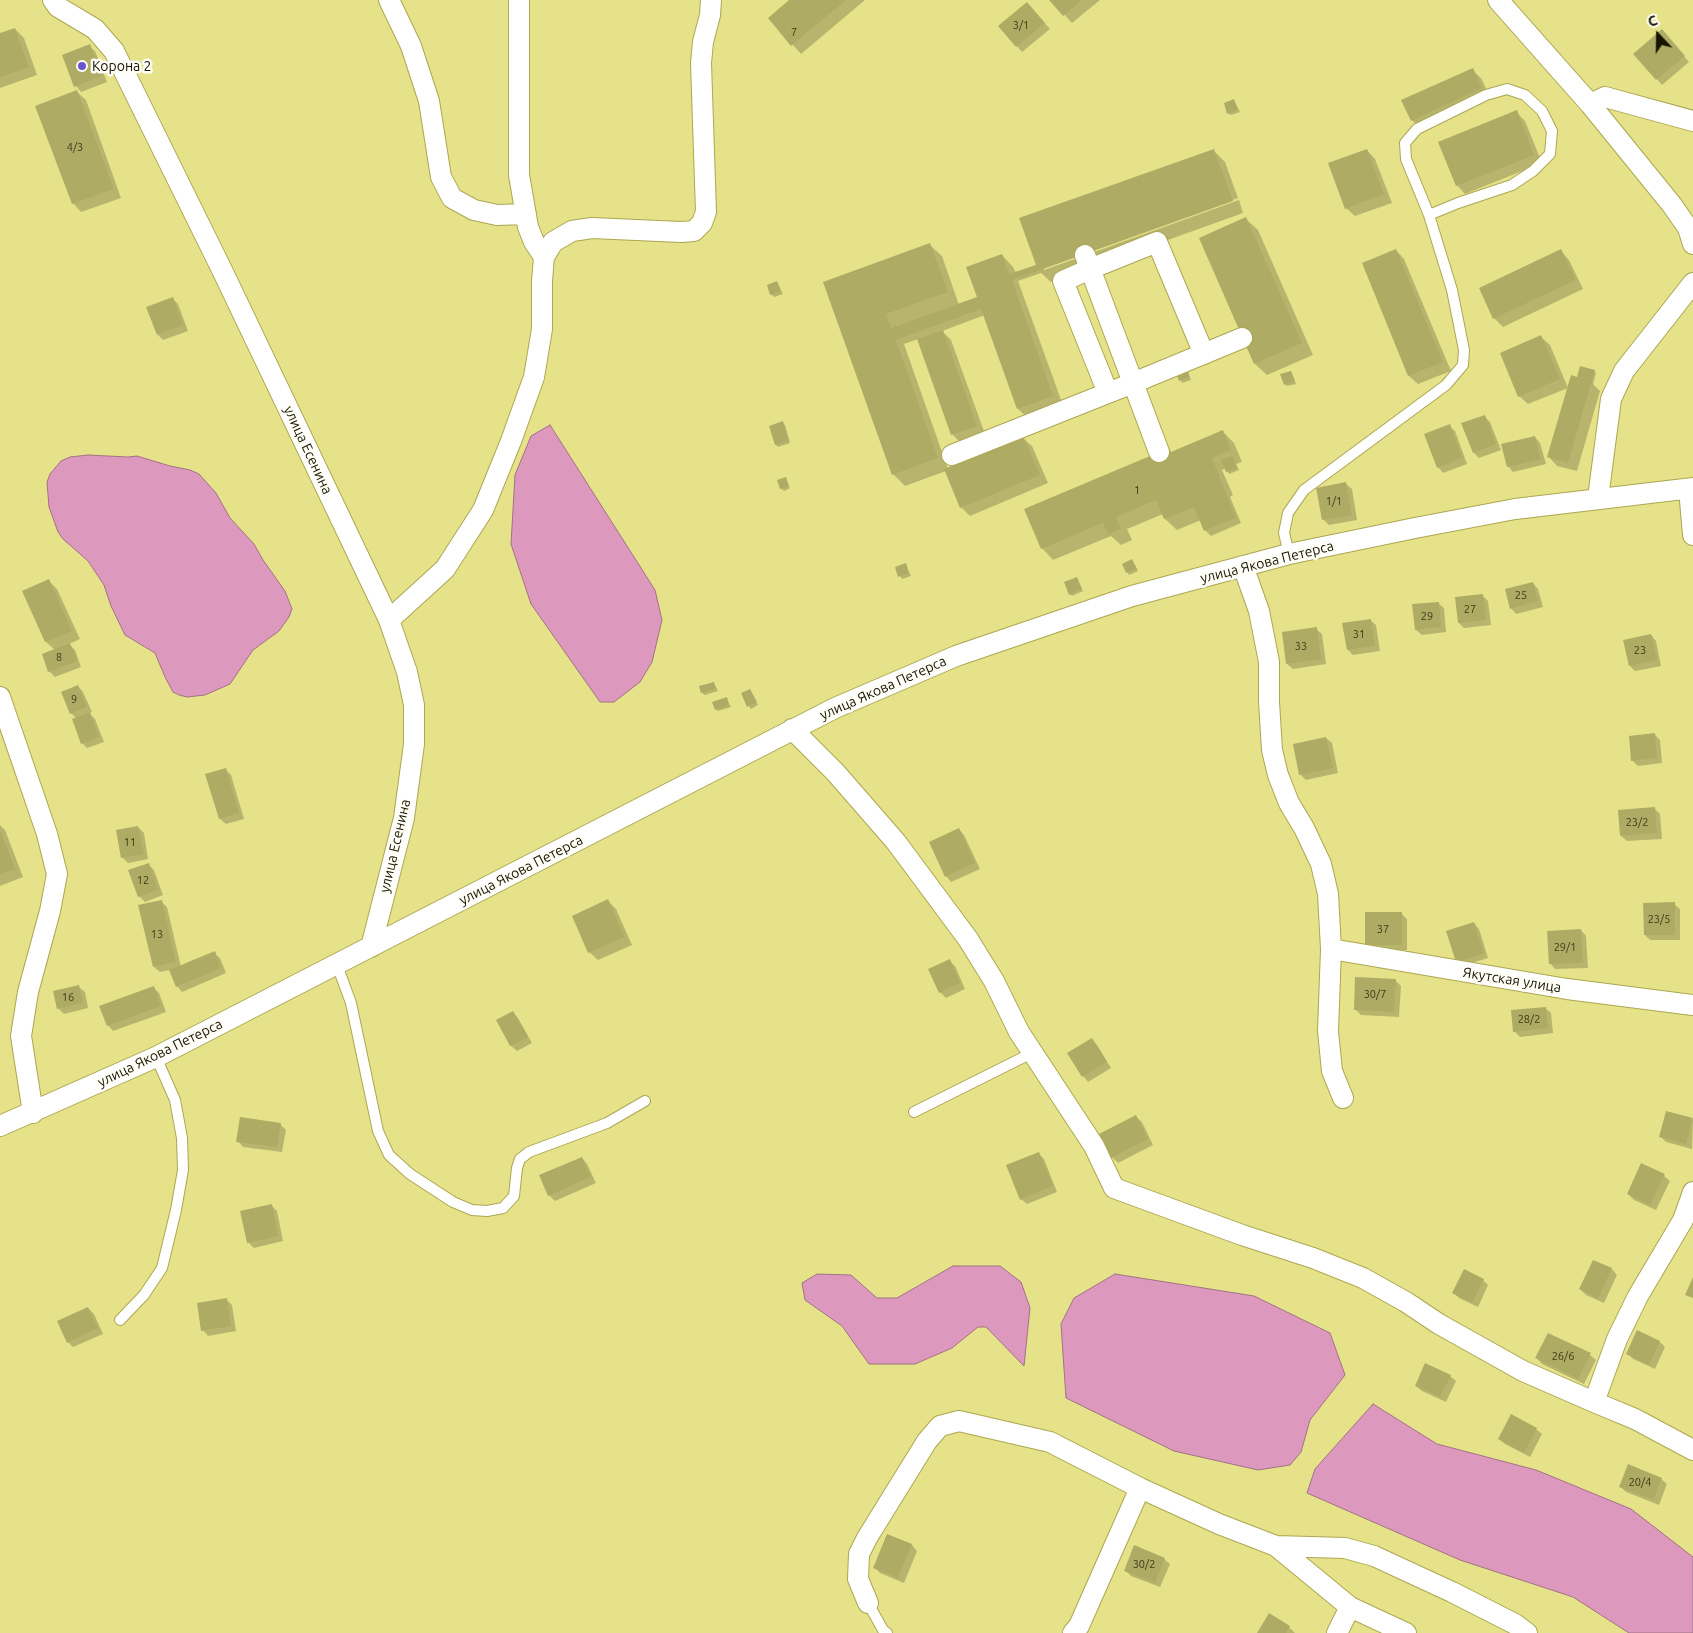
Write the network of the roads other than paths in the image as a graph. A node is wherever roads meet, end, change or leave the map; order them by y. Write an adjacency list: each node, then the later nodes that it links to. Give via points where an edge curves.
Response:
1 (52, 0): 25 (street, улица Есенина, via 95,29 114,51)
2 (389, 0): 8 (street, via 411,46 429,101 441,177 452,198 474,210 497,215)
3 (519, 0): 8 (street, via 519,175)
4 (711, 0): 11 (street, via 701,62 706,212 702,223 694,231 681,232 592,228 572,231 553,242)
5 (1498, 0): 6 (street)
6 (1590, 104): 7 (street, via 1605,97); 10 (street, via 1672,205 1688,228)
7 (1693, 121)
8 (526, 214): 11 (street, via 534,242)
9 (1429, 215): 9 (lane, via 1406,159 1405,143 1417,129 1486,95 1507,89 1525,95 1542,111 1552,131 1550,154 1512,185); 23 (lane, via 1452,290 1464,350 1463,365 1446,385 1304,490 1288,513 1284,533)
10 (1693, 244)
11 (544, 257): 25 (street, via 542,330 534,377 483,510 445,569)
12 (1087, 262): 15 (street, via 1157,242); 16 (street); 17 (street, via 1063,281)
13 (1693, 283): 21 (street, via 1624,371 1610,399)
14 (1242, 338): 15 (street)
15 (1204, 354): 16 (street)
16 (1133, 383): 17 (street); 18 (street)
17 (1108, 394): 19 (street)
18 (1159, 452)
19 (952, 455)
20 (1691, 489): 21 (street, улица Якова Петерса); 22 (street)
21 (1598, 498): 23 (street, улица Якова Петерса, via 1506,511)
22 (1693, 535)
23 (1289, 554): 24 (street, улица Якова Петерса)
24 (1243, 566): 27 (street, улица Якова Петерса, via 1132,596 956,656); 29 (street, via 1259,611 1269,662 1272,750 1289,803 1320,864 1328,894)
25 (389, 620): 28 (street, улица Есенина, via 407,672 414,705 414,744 404,818)
26 (0, 697): 37 (street, via 47,834 57,874 28,992 21,1036)
27 (792, 729): 28 (street, улица Якова Петерса); 32 (street, via 836,773 896,842 968,939)
28 (371, 947): 30 (street, улица Якова Петерса)
29 (1332, 949): 31 (street, Якутская улица, via 1567,989); 34 (street, via 1328,1031 1332,1071)
30 (337, 965): 33 (street, улица Якова Петерса); 35 (lane, via 351,1003 378,1131 389,1155 410,1174 453,1202 472,1210 503,1208 514,1196 520,1159 529,1152 607,1123)
31 (1693, 1005)
32 (1032, 1053): 36 (lane); 41 (street, via 1094,1146 1114,1188 1363,1278 1523,1370)
33 (156, 1057): 37 (street, улица Якова Петерса); 40 (lane, via 175,1100 182,1138 183,1170 162,1268 144,1295)
34 (1342, 1098)
35 (645, 1101)
36 (914, 1112)
37 (33, 1113): 38 (street, улица Якова Петерса)
38 (0, 1126)
39 (1693, 1192): 41 (street, via 1683,1220 1621,1331)
40 (120, 1320)
41 (1594, 1402): 42 (street, via 1635,1419)
42 (1693, 1450)
43 (1140, 1488): 44 (street); 45 (street, via 1050,1442 959,1422 940,1426 922,1449 859,1554 858,1579); 48 (street, via 1079,1626)
44 (1276, 1546): 46 (street); 51 (street, via 1345,1548 1374,1556 1452,1592)
45 (868, 1603): 47 (lane, via 882,1630)
46 (1350, 1607): 49 (street); 50 (street)
47 (887, 1633)
48 (1073, 1633)
49 (1337, 1633)
50 (1406, 1633)
51 (1527, 1633)

